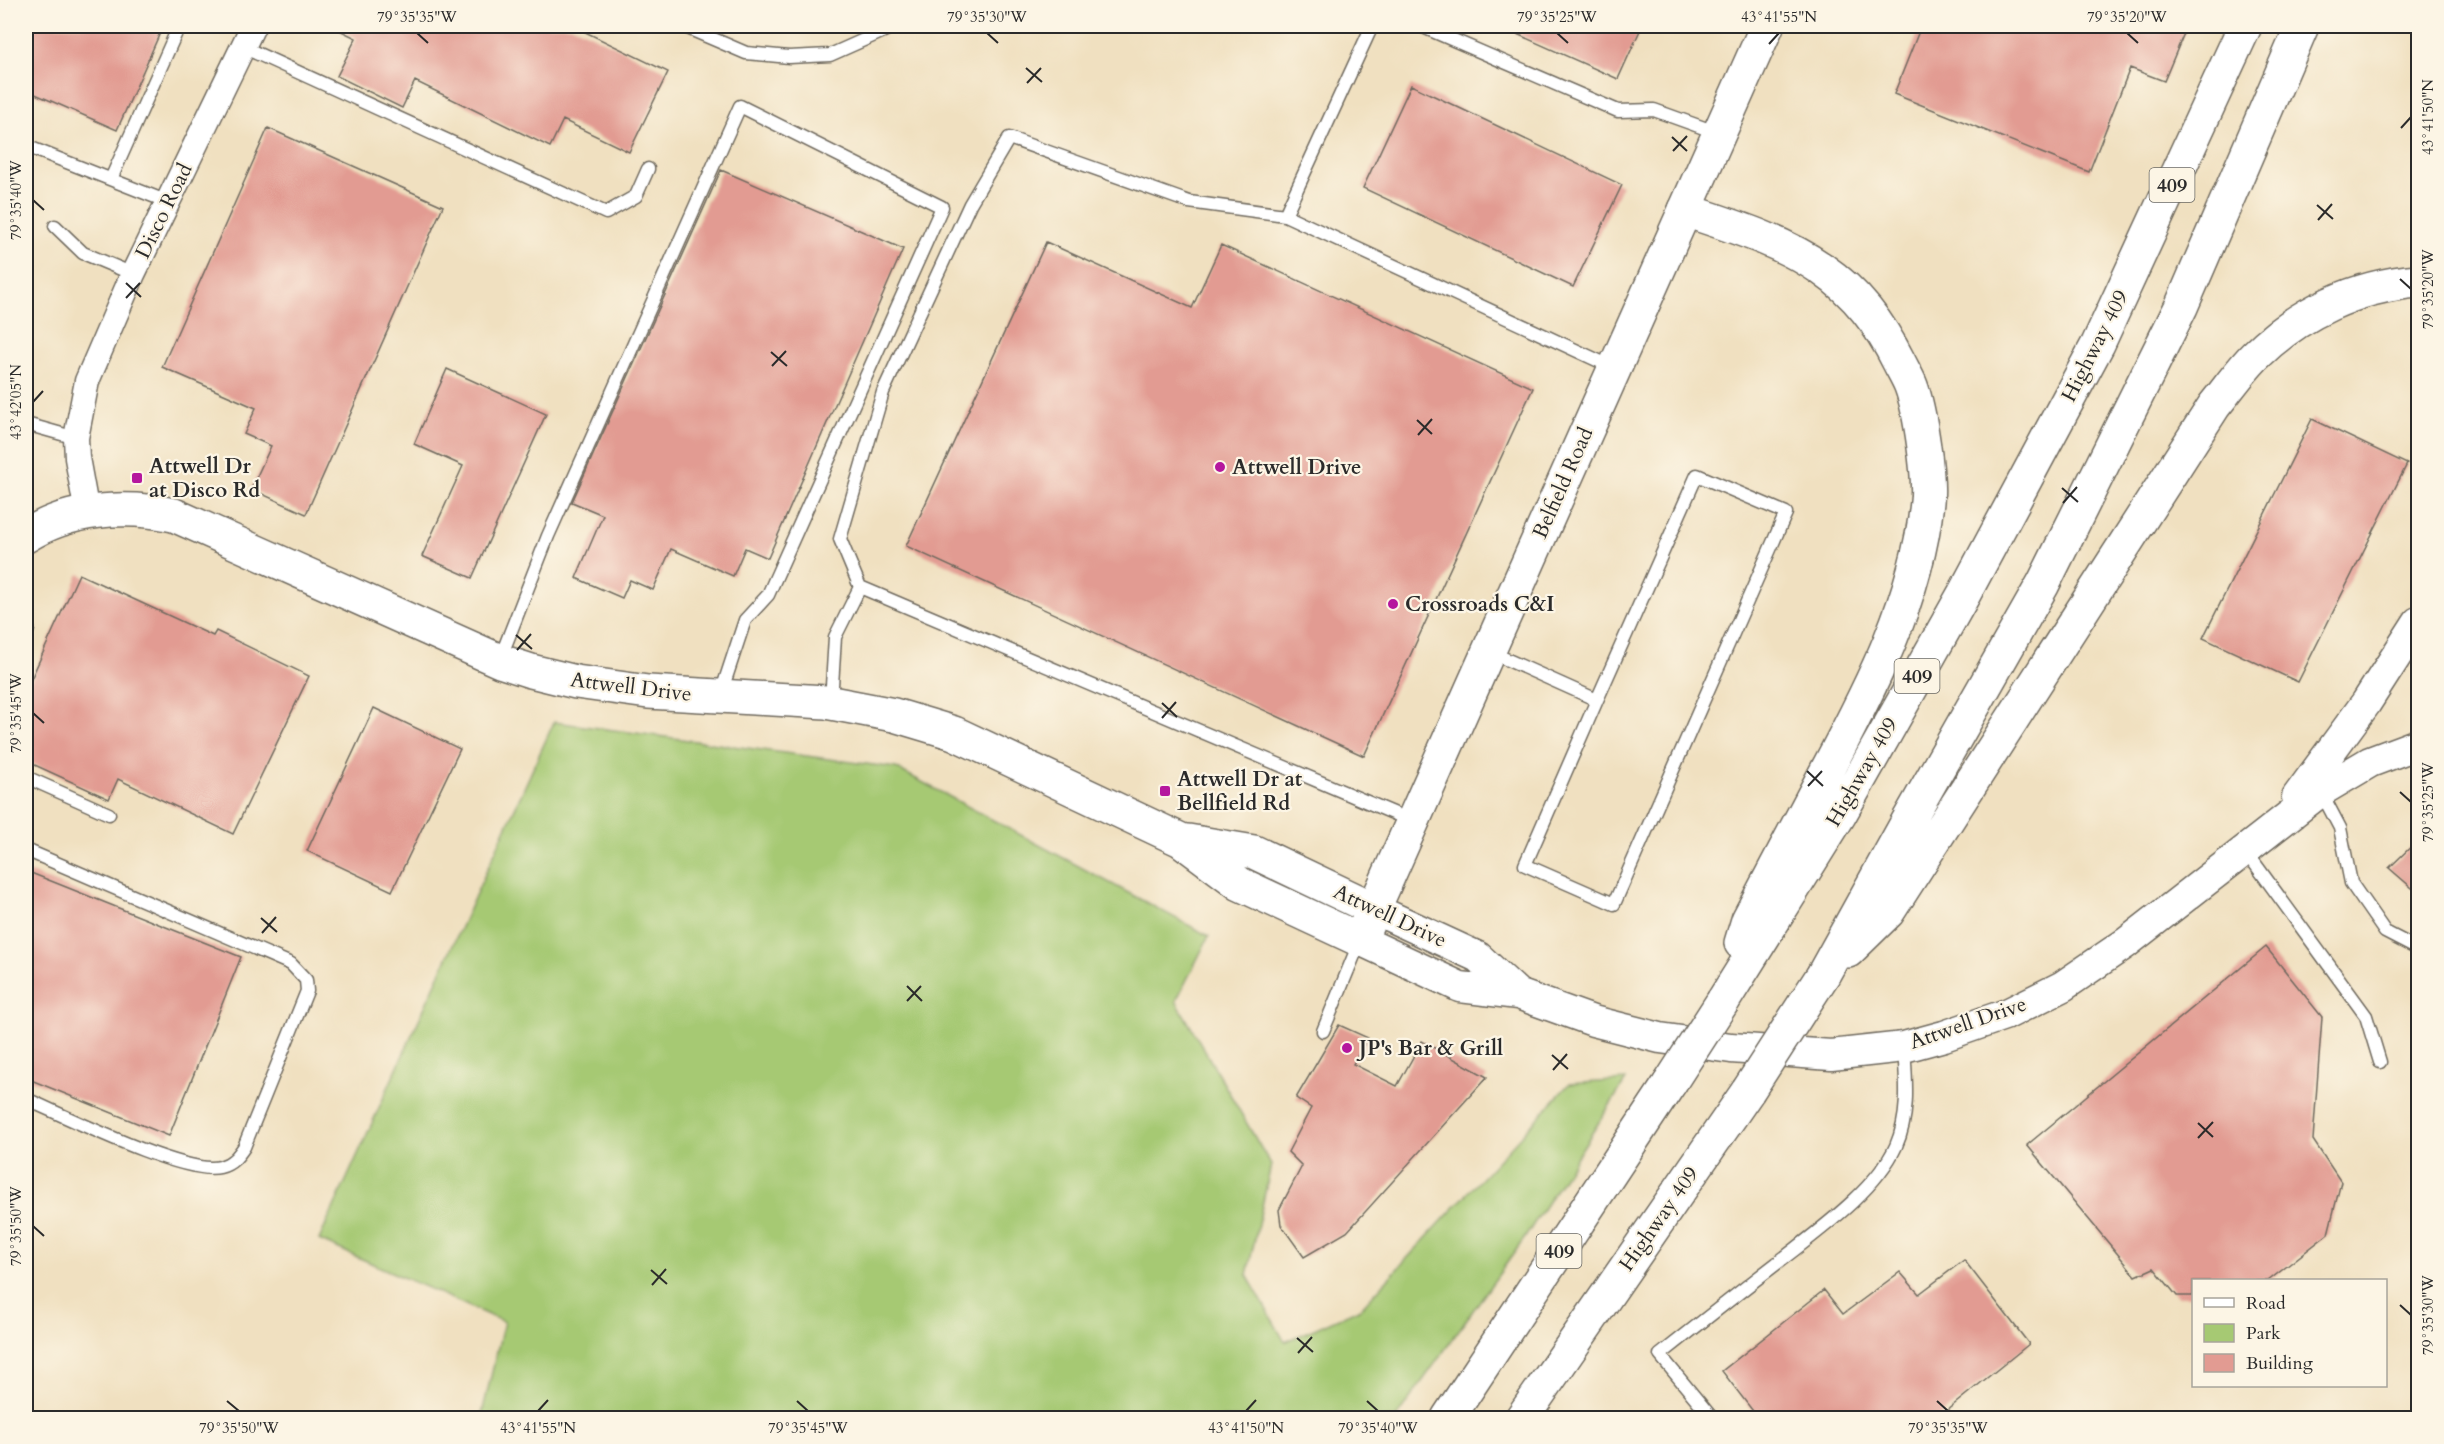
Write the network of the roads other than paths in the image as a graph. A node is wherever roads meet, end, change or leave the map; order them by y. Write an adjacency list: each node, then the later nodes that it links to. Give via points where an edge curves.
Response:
1 (179, 26): 14 (lane)
2 (253, 26): 10 (street, Disco Road)
3 (683, 26): 4 (lane, via 746,53 789,57 830,55)
4 (895, 26)
5 (1371, 26): 17 (lane)
6 (1421, 26): 11 (lane, via 1618,111 1654,110)
7 (1767, 26): 11 (main road, Belfield Road)
8 (2245, 26): 49 (main road, Highway 409 / 409, via 2098,344 1840,814)
9 (2302, 26): 47 (main road, Highway 409 / 409, via 2181,307 2043,584)
10 (243, 47): 13 (lane, via 606,213 636,196); 15 (street, Disco Road)
11 (1719, 134): 16 (main road, Belfield Road)
12 (26, 146): 14 (lane)
13 (648, 169)
14 (111, 180): 15 (lane)
15 (168, 202): 19 (street, Disco Road)
16 (1685, 210): 21 (main road, Belfield Road); 49 (main road, via 1755,233 1792,251 1822,269 1867,309 1884,332 1911,386 1923,441 1928,500 1918,556 1897,626 1863,702 1748,920)
17 (1285, 215): 21 (lane); 26 (lane, via 1190,202 1009,138 970,204 883,393 840,538)
18 (55, 226): 19 (lane, via 82,253)
19 (133, 274): 23 (street, Disco Road, via 87,381)
20 (2418, 280): 47 (main road, via 2362,291 2319,309 2280,334 2246,366 2214,406 1888,912)
21 (1614, 368): 30 (main road, Belfield Road)
22 (26, 424): 23 (lane)
23 (76, 438): 24 (street, Disco Road)
24 (87, 513): 25 (main road); 31 (main road, Attwell Drive, via 114,509 174,515)
25 (26, 536)
26 (860, 587): 34 (lane, via 835,637); 39 (lane)
27 (2418, 622): 40 (street, via 2343,736)
28 (26, 628): 29 (lane)
29 (26, 634)
30 (1489, 651): 33 (lane); 39 (main road, Belfield Road)
31 (500, 660): 32 (main road, Attwell Drive, via 576,682); 32 (lane, via 548,536 740,106 942,207 768,595 745,620)
32 (720, 696): 34 (main road, Attwell Drive)
33 (1597, 700): 33 (lane, via 1526,865 1614,904 1785,513 1697,475)
34 (831, 703): 41 (main road, Attwell Drive, via 894,715 954,733)
35 (2418, 744): 37 (street, Attwell Drive, via 2370,762)
36 (26, 777): 38 (lane)
37 (2320, 790): 40 (street, Attwell Drive); 46 (lane, via 2340,828 2351,883 2385,932)
38 (109, 814)
39 (1413, 821): 44 (main road, Belfield Road)
40 (2274, 827): 43 (street, Attwell Drive)
41 (1181, 840): 44 (main road, Attwell Drive, via 1254,852); 45 (main road, Attwell Drive, via 1240,884)
42 (26, 850): 53 (lane, via 291,964 306,980 307,991 244,1147 235,1160 220,1167 187,1165 152,1153)
43 (2245, 850): 51 (street, Attwell Drive, via 2126,943 2063,986 2007,1014); 52 (lane, via 2366,1016)
44 (1374, 909): 45 (main road, Belfield Road); 48 (street, Attwell Drive, via 1478,957)
45 (1360, 940): 48 (street, Attwell Drive, via 1460,987); 50 (lane)
46 (2418, 949)
47 (1823, 975): 55 (main road, Highway 409 / 409, bridge, via 1748,1091)
48 (1518, 994): 51 (street, Attwell Drive, via 1593,1021 1660,1038 1731,1048 1831,1055)
49 (1723, 1001): 54 (main road, Highway 409 / 409, bridge)
50 (1323, 1032)
51 (1904, 1047): 56 (lane, via 1903,1125 1880,1170 1813,1234 1660,1354)
52 (2380, 1062)
53 (26, 1099)
54 (1448, 1419)
55 (1522, 1419)
56 (1713, 1419)

